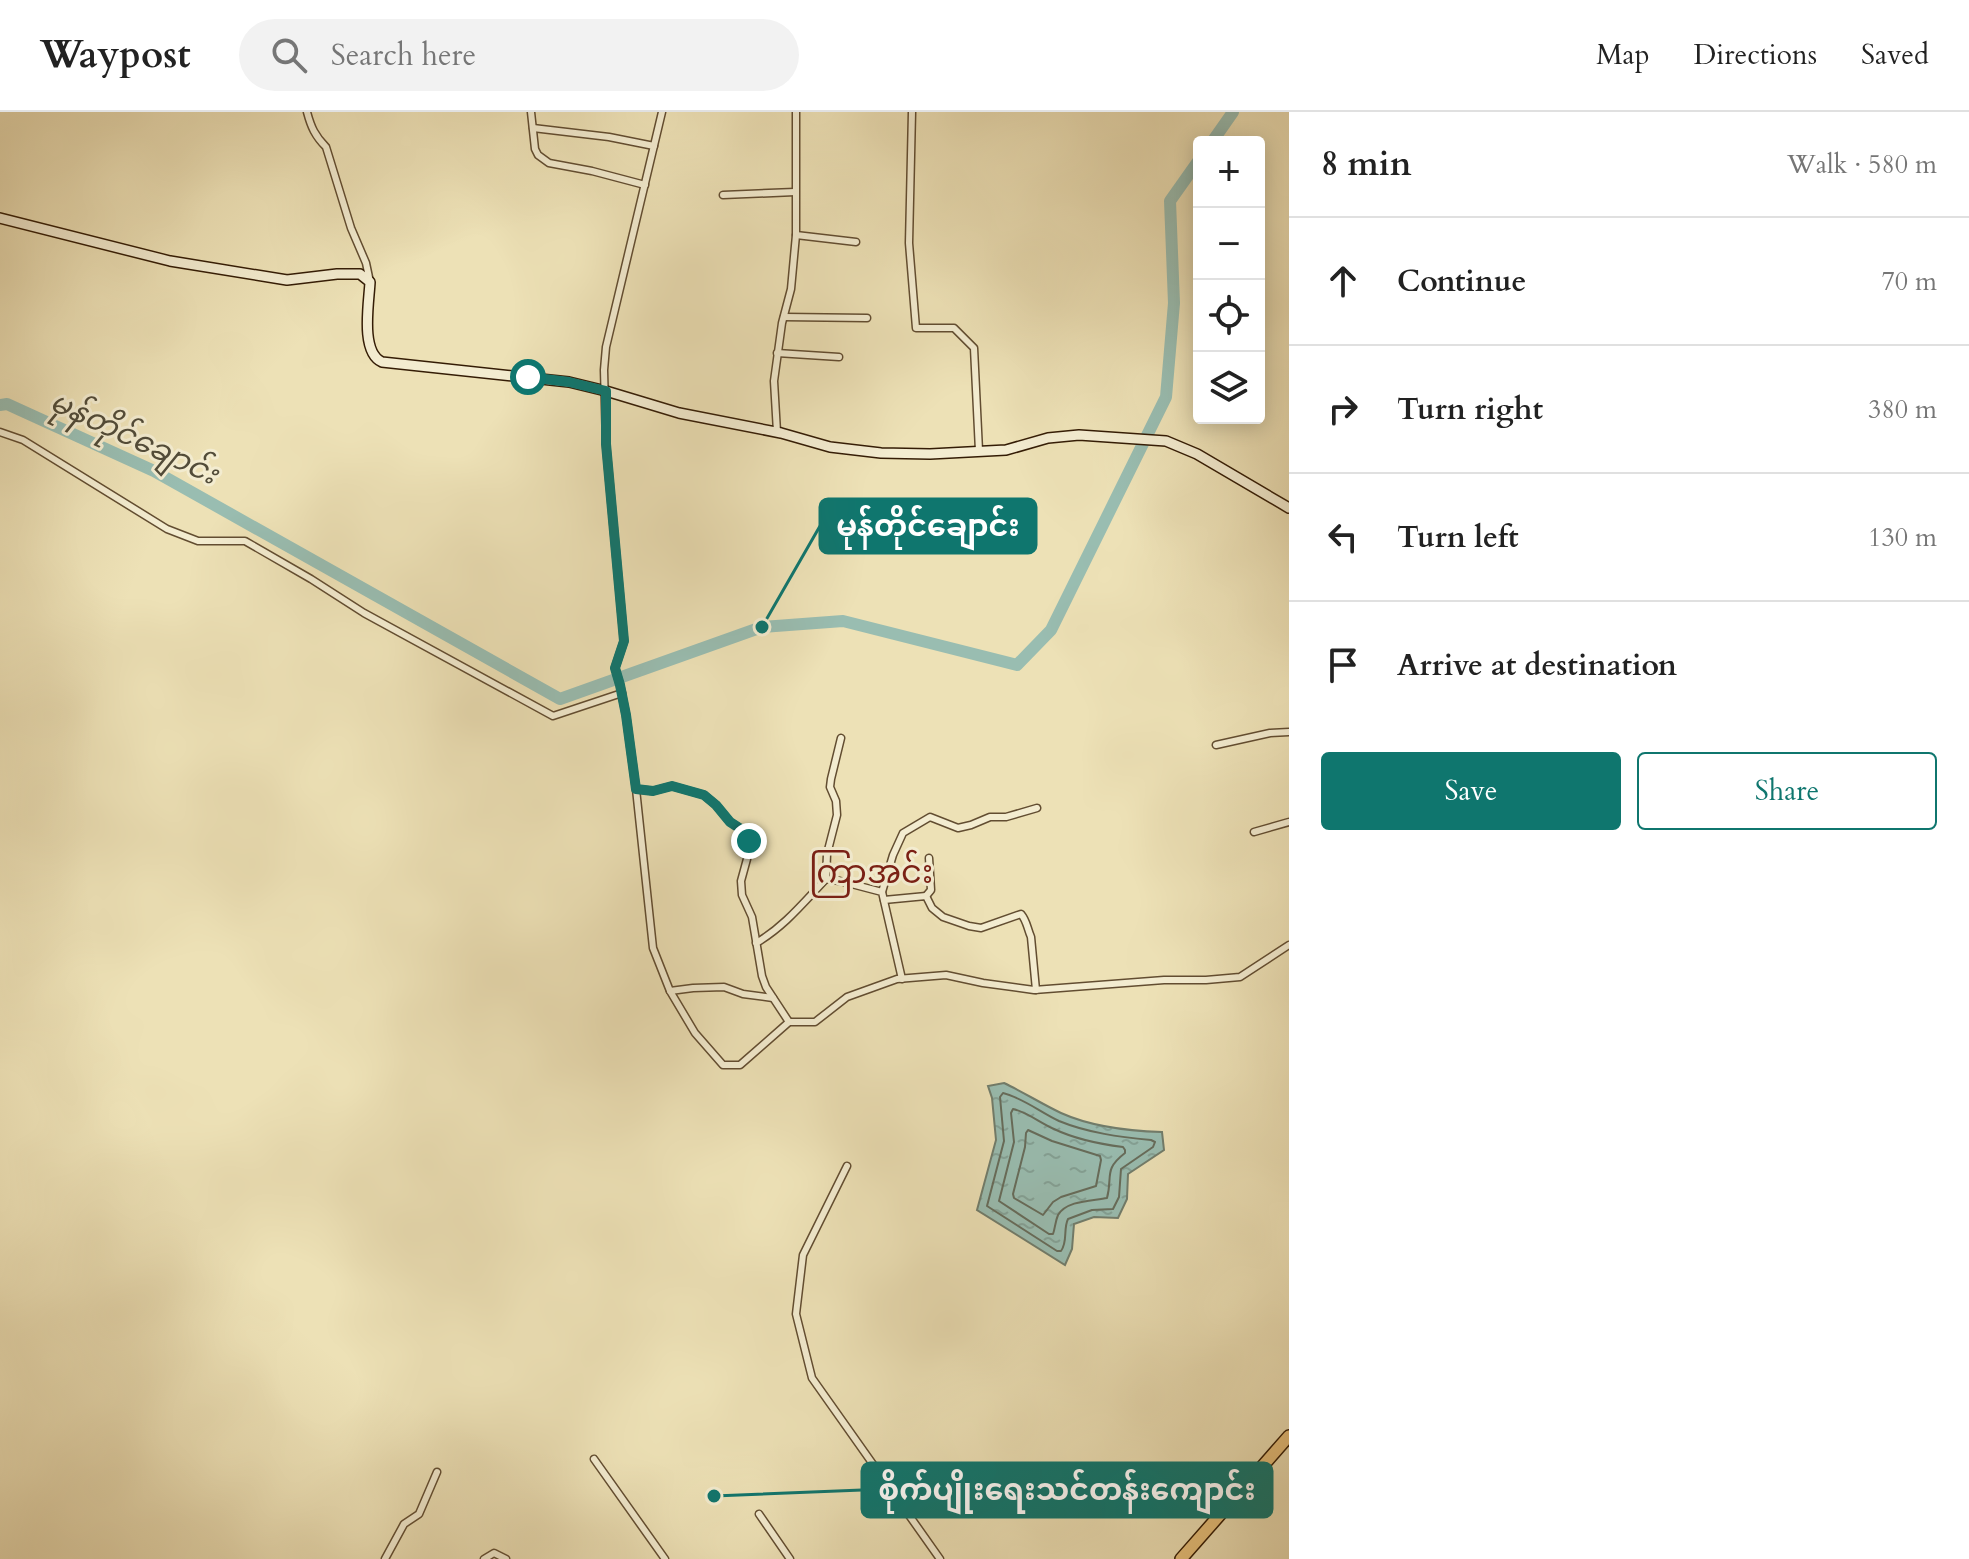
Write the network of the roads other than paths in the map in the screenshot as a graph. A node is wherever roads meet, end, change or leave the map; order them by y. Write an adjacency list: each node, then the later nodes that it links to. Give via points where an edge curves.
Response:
1 (307, 112): 14 (street, via 326,147)
2 (531, 112): 6 (street)
3 (662, 112): 7 (street)
4 (796, 112): 9 (street)
5 (912, 112): 22 (street, via 909,243 916,328 954,328 974,348)
6 (533, 128): 7 (street); 8 (street, via 538,155 549,163)
7 (654, 146): 8 (street)
8 (645, 185): 19 (street, via 606,347)
9 (795, 192): 10 (street); 12 (street)
10 (723, 195)
11 (0, 218): 14 (street, via 170,261 287,280 360,274)
12 (796, 235): 13 (street); 15 (street)
13 (856, 242)
14 (370, 282): 19 (street, via 371,351 382,362 569,382)
15 (784, 317): 16 (street); 17 (street)
16 (867, 318)
17 (777, 353): 18 (street); 21 (street)
18 (839, 357)
19 (606, 391): 21 (street, via 679,413); 24 (street, via 624,641 615,668)
20 (0, 432): 24 (street, via 23,440 167,529 198,541 245,541 553,716)
21 (777, 432): 22 (street, via 830,447 881,453)
22 (979, 451): 23 (street, via 1079,435 1166,441)
23 (1289, 508)
24 (621, 689): 28 (street)
25 (1289, 732): 27 (street)
26 (841, 738): 33 (street, via 830,787 837,815)
27 (1216, 745)
28 (636, 789): 37 (street, via 672,786 704,795 744,831 749,841 742,895); 41 (street, via 653,948)
29 (1037, 808): 34 (street, via 958,828 930,817 903,833)
30 (1289, 822): 31 (street)
31 (1254, 832)
32 (929, 858): 35 (street, via 931,890)
33 (826, 879): 34 (street); 37 (street, via 787,921)
34 (882, 892): 36 (street)
35 (926, 896): 36 (street); 40 (street, via 943,917 969,926 981,928 1021,914 1031,937)
36 (884, 900): 39 (street)
37 (756, 943): 42 (street, via 762,976)
38 (1289, 945): 40 (street, via 1240,977)
39 (902, 979): 40 (street, via 946,975); 43 (street, via 847,997 815,1022)
40 (1036, 990)
41 (670, 991): 42 (street, via 724,987); 43 (street, via 695,1033 723,1065 740,1065)
42 (773, 998): 43 (street)
43 (789, 1022)
44 (847, 1166): 54 (street, via 803,1255 796,1314 802,1340 812,1378)
45 (1289, 1436): 55 (highway)
46 (594, 1459): 52 (street)
47 (437, 1472): 49 (street, via 419,1514 404,1524)
48 (759, 1514): 53 (street)
49 (385, 1559)
50 (484, 1559): 51 (street, via 494,1553)
51 (506, 1559)
52 (665, 1559)
53 (790, 1559)
54 (940, 1559)
55 (1181, 1559)

